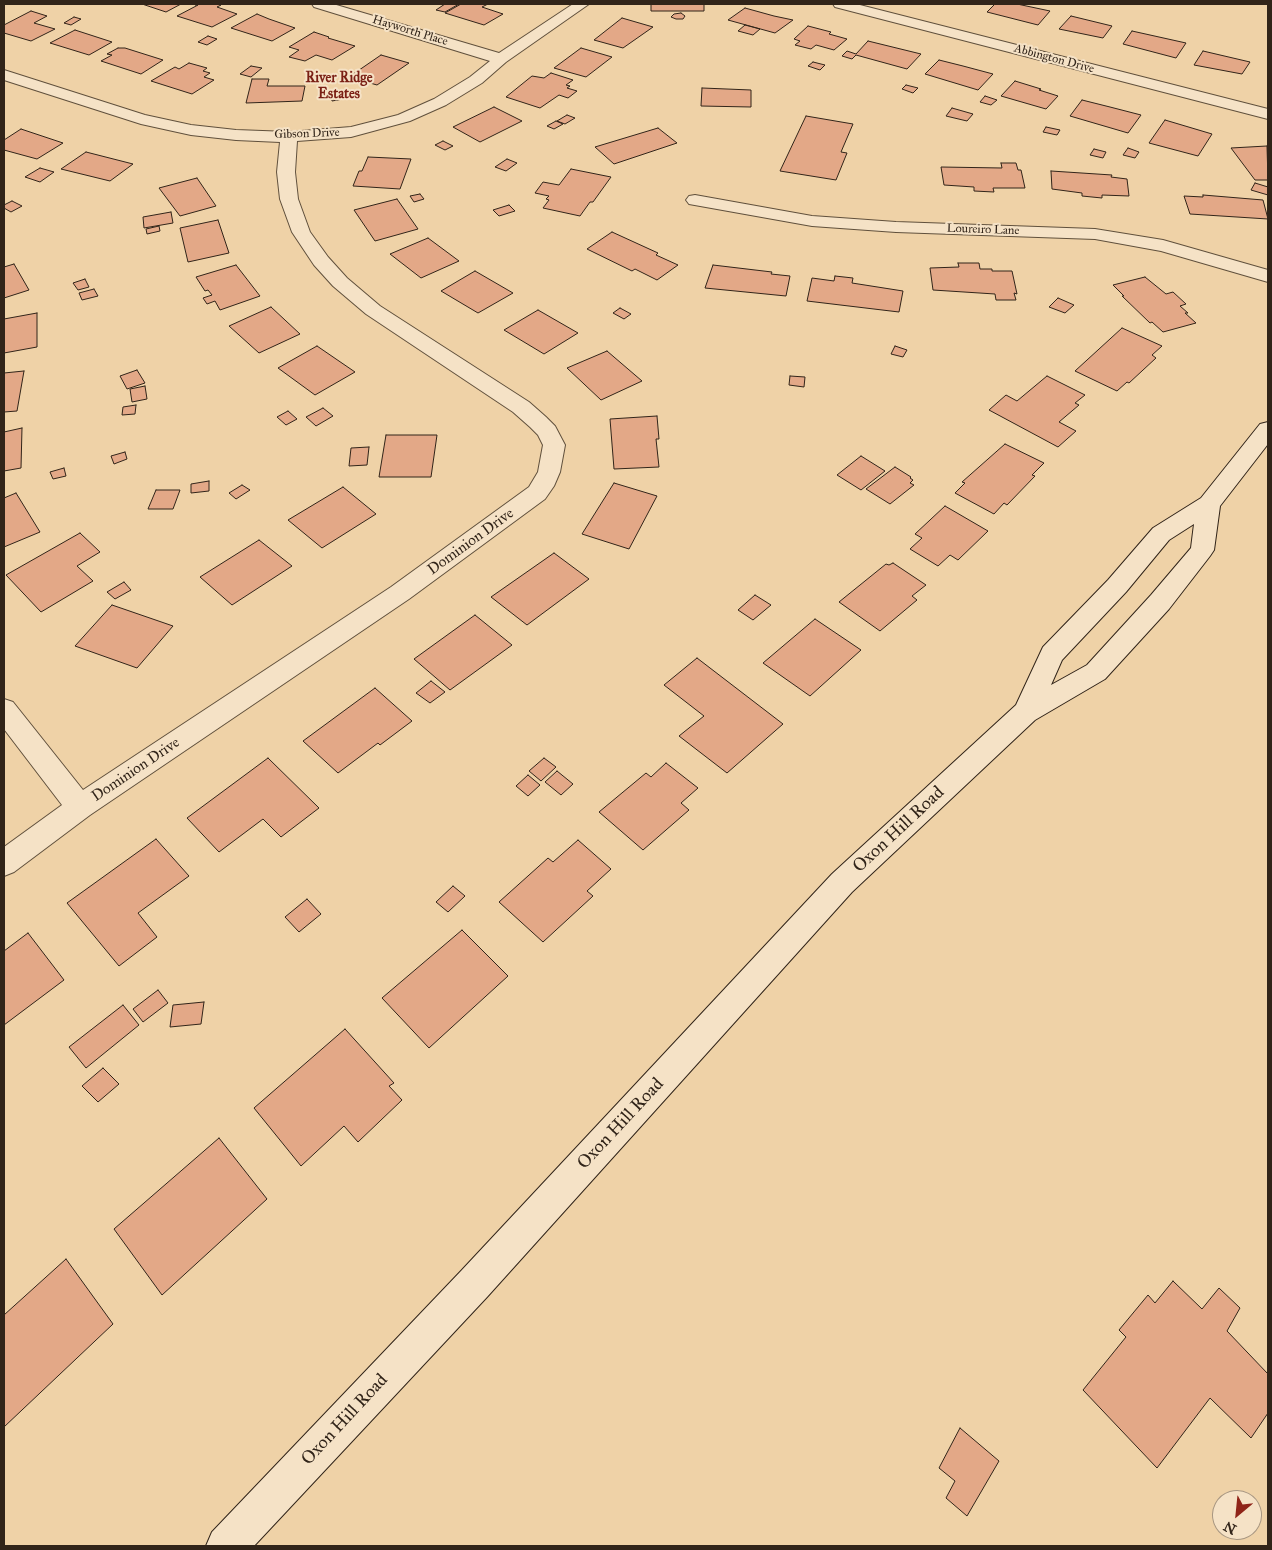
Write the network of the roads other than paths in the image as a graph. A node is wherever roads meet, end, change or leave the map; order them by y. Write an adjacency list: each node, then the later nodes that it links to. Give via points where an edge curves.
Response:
1 (319, 4): 4 (street, Hayworth Place)
2 (582, 4): 4 (street, Gibson Drive)
3 (840, 4): 6 (street, Abbington Drive)
4 (502, 59): 7 (street, Gibson Drive, via 453,95 404,118 350,132)
5 (4, 75): 7 (street, Gibson Drive, via 169,126 236,135)
6 (1268, 114)
7 (289, 136): 14 (street, Dominion Drive, via 286,172 289,199 301,232 321,260 340,282 373,310 521,407 538,422 554,445 549,472 533,497 408,587)
8 (695, 200): 9 (street, Loureiro Lane, via 812,221 1095,234 1162,246)
9 (1268, 276)
10 (1268, 429): 11 (street, Oxon Hill Road)
11 (1209, 504): 13 (street, Oxon Hill Road, via 1161,534 1052,654); 13 (street, Oxon Hill Road, via 1202,550 1160,602 1096,672)
12 (4, 710): 14 (street)
13 (1026, 712): 16 (street, Oxon Hill Road, via 842,884 494,1262)
14 (80, 807): 15 (street, Dominion Drive)
15 (4, 863)
16 (226, 1546)

